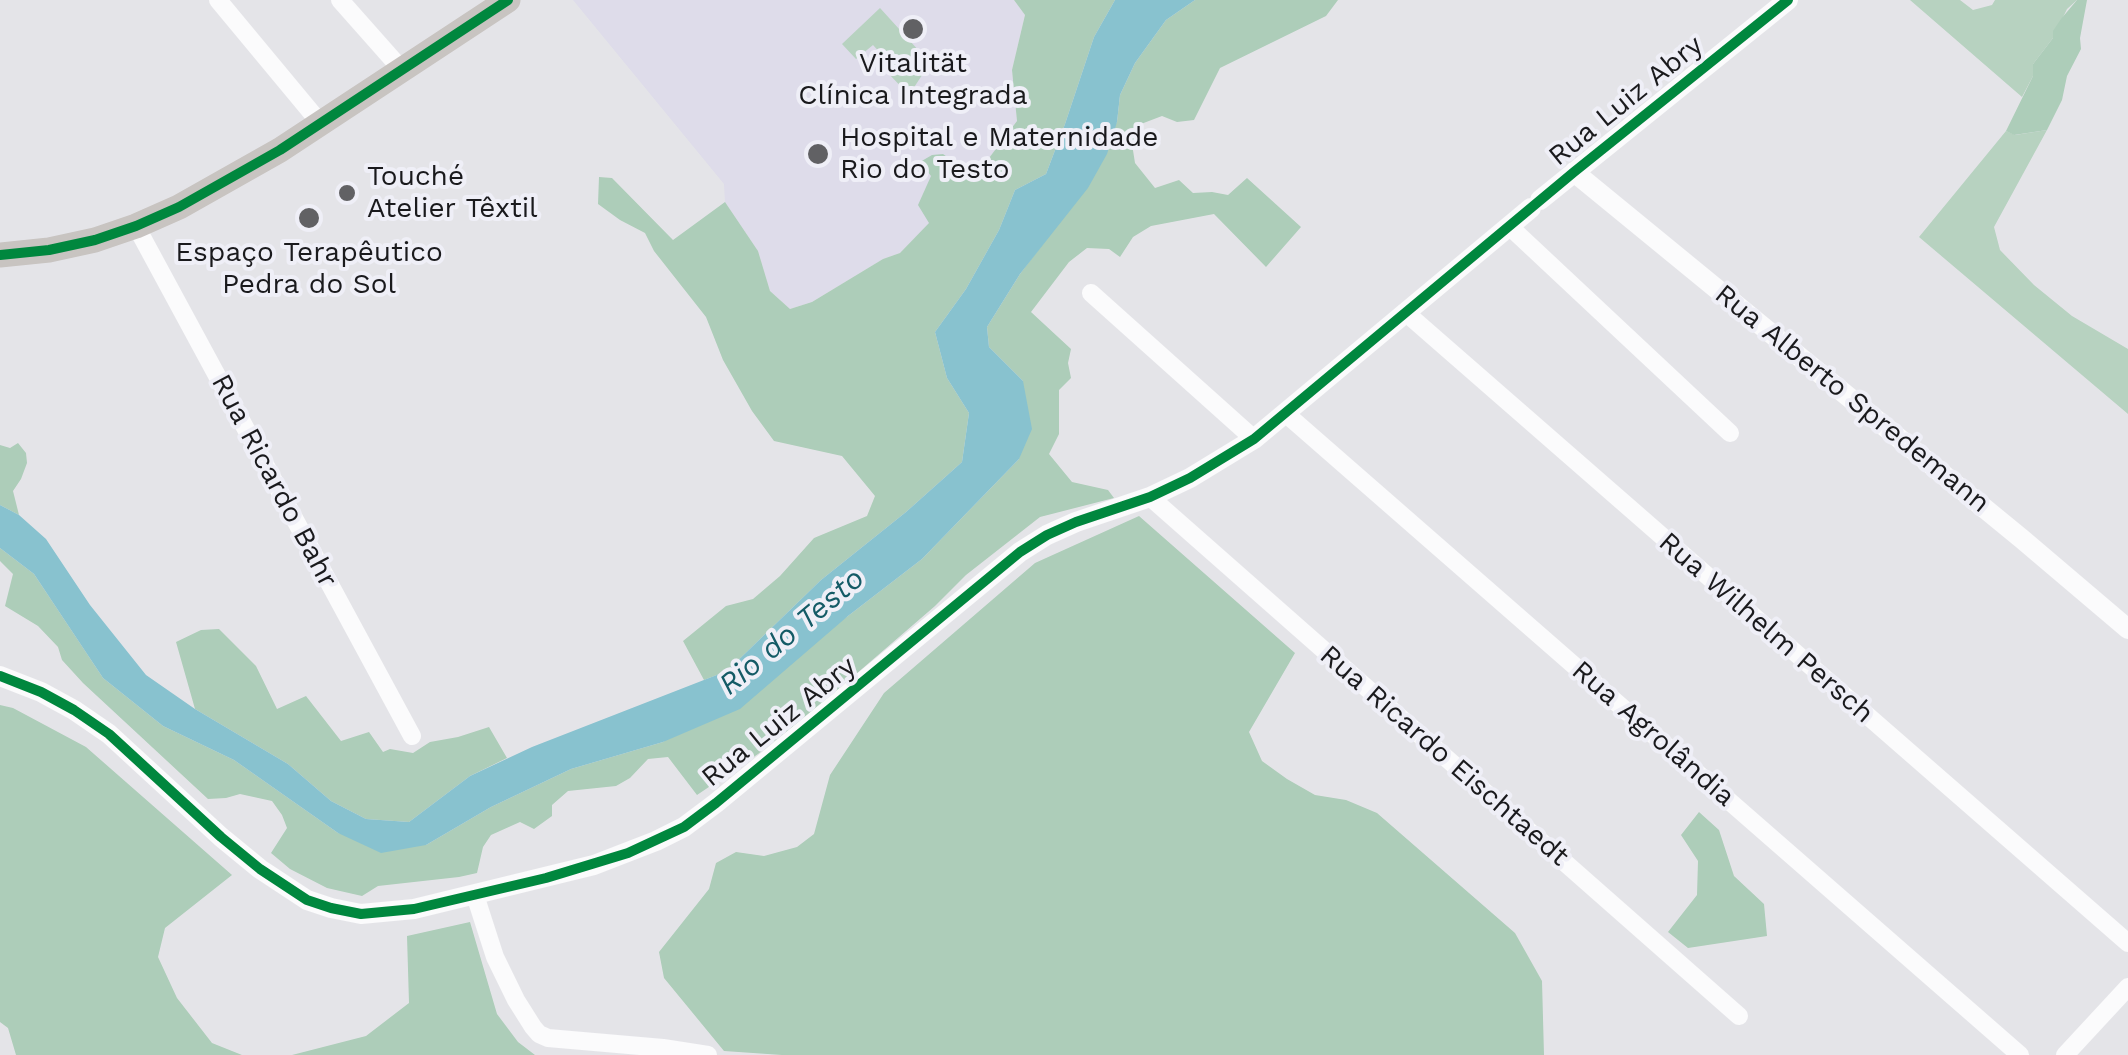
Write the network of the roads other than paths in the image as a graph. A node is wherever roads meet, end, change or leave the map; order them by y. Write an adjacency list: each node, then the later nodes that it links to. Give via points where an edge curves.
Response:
1 (218, 0): 6 (street)
2 (340, 0): 5 (street)
3 (508, 0): 5 (main road)
4 (1788, 0): 7 (street, Rua Luiz Abry)
5 (402, 70): 6 (main road)
6 (320, 124): 8 (main road, via 209,192)
7 (1574, 172): 9 (street, Rua Luiz Abry); 17 (street, Rua Alberto Spredemann)
8 (136, 226): 10 (main road, via 49,250); 19 (street, Rua Ricardo Bahr)
9 (1509, 226): 12 (street, Rua Luiz Abry); 14 (street)
10 (0, 255)
11 (1091, 292): 15 (street)
12 (1404, 312): 13 (street, Rua Luiz Abry); 21 (street, Rua Wilhelm Persch)
13 (1286, 413): 15 (street, Rua Luiz Abry); 25 (street, Rua Agrolândia)
14 (1730, 433)
15 (1254, 439): 16 (street, Rua Luiz Abry)
16 (1150, 497): 20 (street, Rua Luiz Abry, via 1076,522 1020,552 684,827 594,865); 23 (street, Rua Ricardo Eischtaedt)
17 (2128, 629)
18 (0, 676): 20 (street, Rua Luiz Abry, via 41,692 109,734 221,837 307,900 361,914)
19 (412, 736)
20 (475, 895): 24 (street, via 495,958 539,1034)
21 (2128, 943)
22 (2128, 987): 26 (street)
23 (1739, 1016)
24 (708, 1055)
25 (2020, 1055)
26 (2064, 1055)

